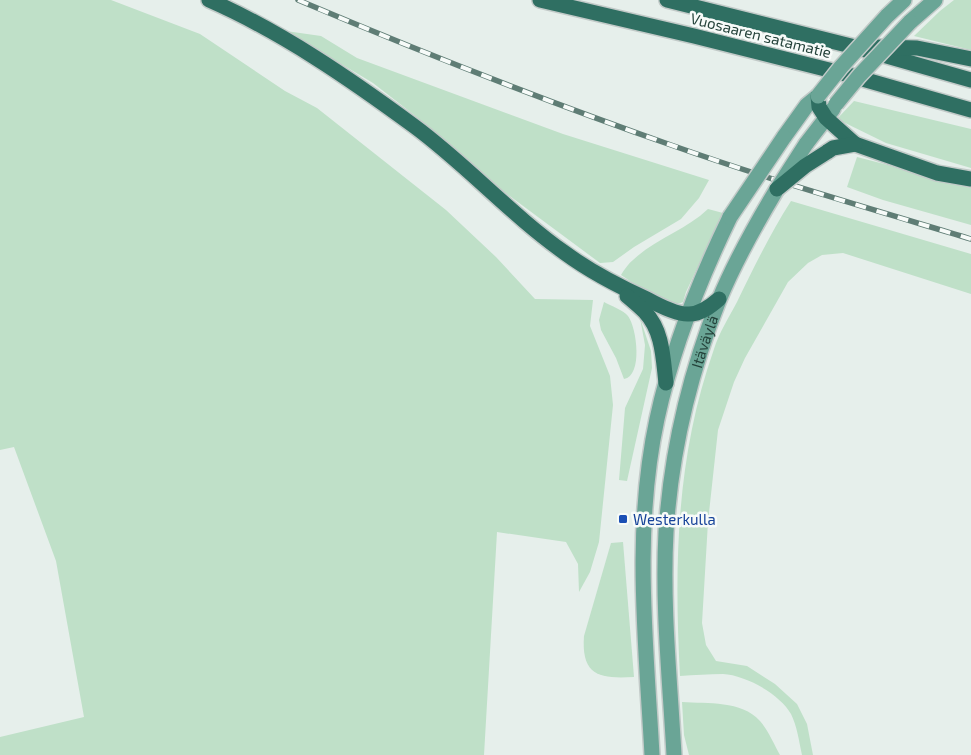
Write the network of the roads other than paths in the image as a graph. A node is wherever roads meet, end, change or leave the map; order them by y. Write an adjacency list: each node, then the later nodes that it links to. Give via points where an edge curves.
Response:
1 (209, 0): 15 (highway, via 304,50 375,97 417,128 564,252)
2 (540, 0): 10 (highway, Vuosaaren satamatie, via 845,74)
3 (667, 0): 6 (highway)
4 (904, 0): 9 (main road, Itäväylä, bridge)
5 (935, 0): 11 (main road, Itäväylä, bridge, via 859,76)
6 (855, 47): 7 (highway, via 917,48); 8 (highway, Vuosaaren satamatie)
7 (971, 59)
8 (971, 80)
9 (818, 96): 11 (highway, via 819,107); 17 (main road, Itäväylä, bridge, via 807,105 784,136 730,217)
10 (971, 110)
11 (826, 118): 12 (highway); 14 (main road, Itäväylä, bridge)
12 (855, 144): 13 (highway, via 938,173); 14 (highway, bridge, via 833,148)
13 (971, 179)
14 (777, 189): 16 (main road, Itäväylä, via 755,226)
15 (614, 285): 17 (highway, via 665,308); 18 (highway, via 646,313 657,329)
16 (720, 299): 17 (highway); 20 (main road, Itäväylä, via 694,371 671,477 664,597)
17 (688, 314): 18 (main road, Itäväylä)
18 (666, 383): 19 (main road, Itäväylä, via 654,437 644,530 643,596)
19 (652, 755)
20 (674, 755)

